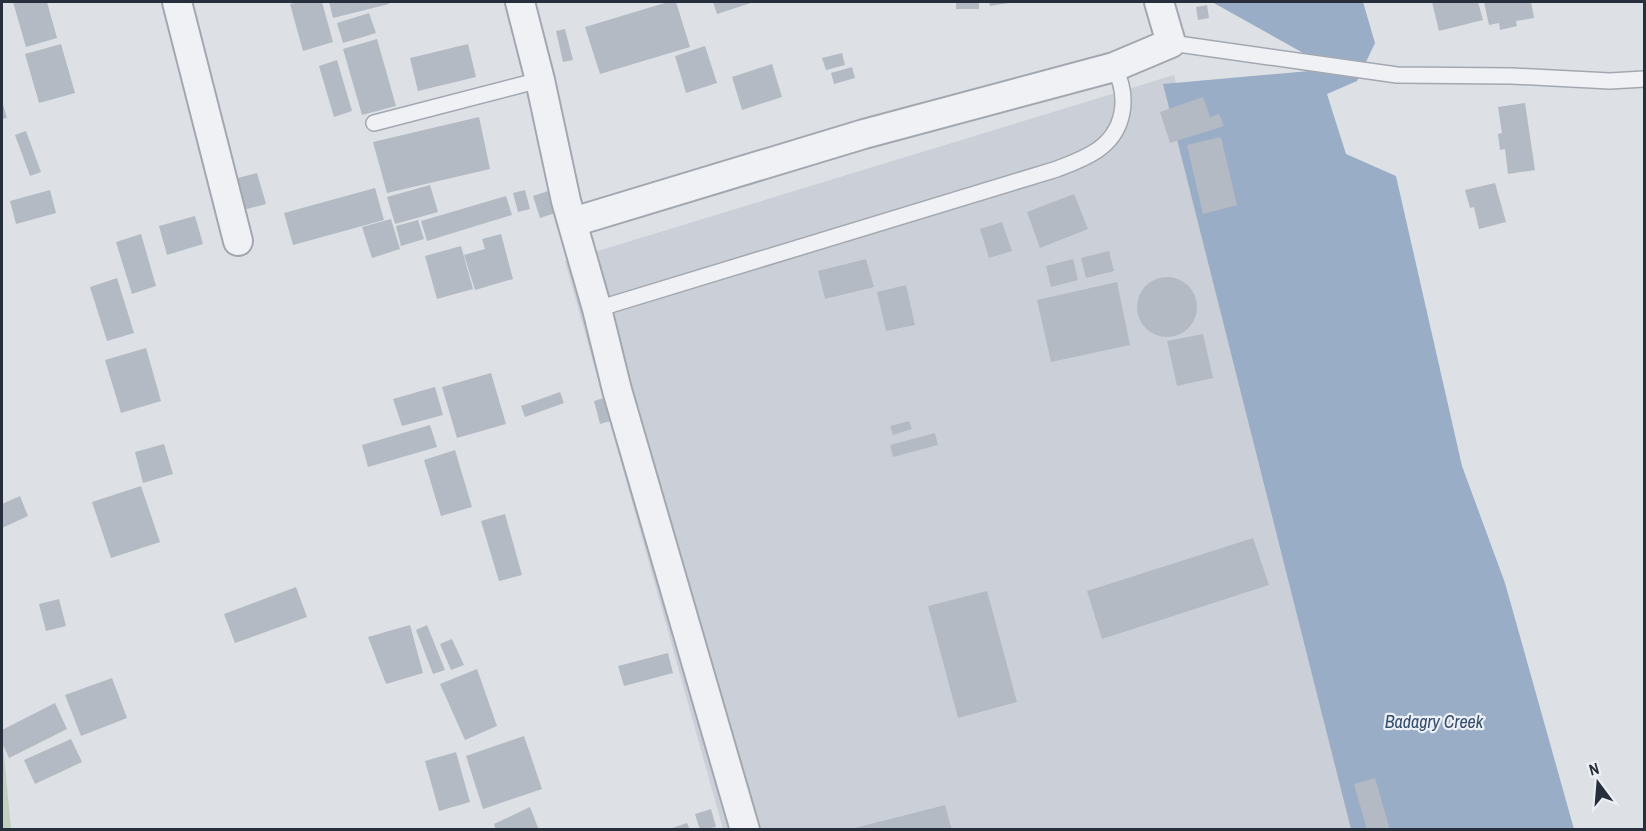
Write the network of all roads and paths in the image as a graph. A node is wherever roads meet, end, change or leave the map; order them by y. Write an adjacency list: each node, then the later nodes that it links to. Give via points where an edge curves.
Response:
1 (177, 2): 10 (street)
2 (519, 2): 7 (street)
3 (1159, 2): 4 (street)
4 (1171, 43): 5 (street); 6 (lane, via 1397,75)
5 (1114, 67): 9 (street, via 864,134); 11 (lane, via 1120,78 1124,107 1116,129 1096,151 1079,161)
6 (1644, 79)
7 (540, 80): 8 (lane); 9 (street)
8 (374, 123)
9 (573, 222): 11 (street)
10 (238, 241)
11 (597, 309): 12 (street)
12 (745, 830)

